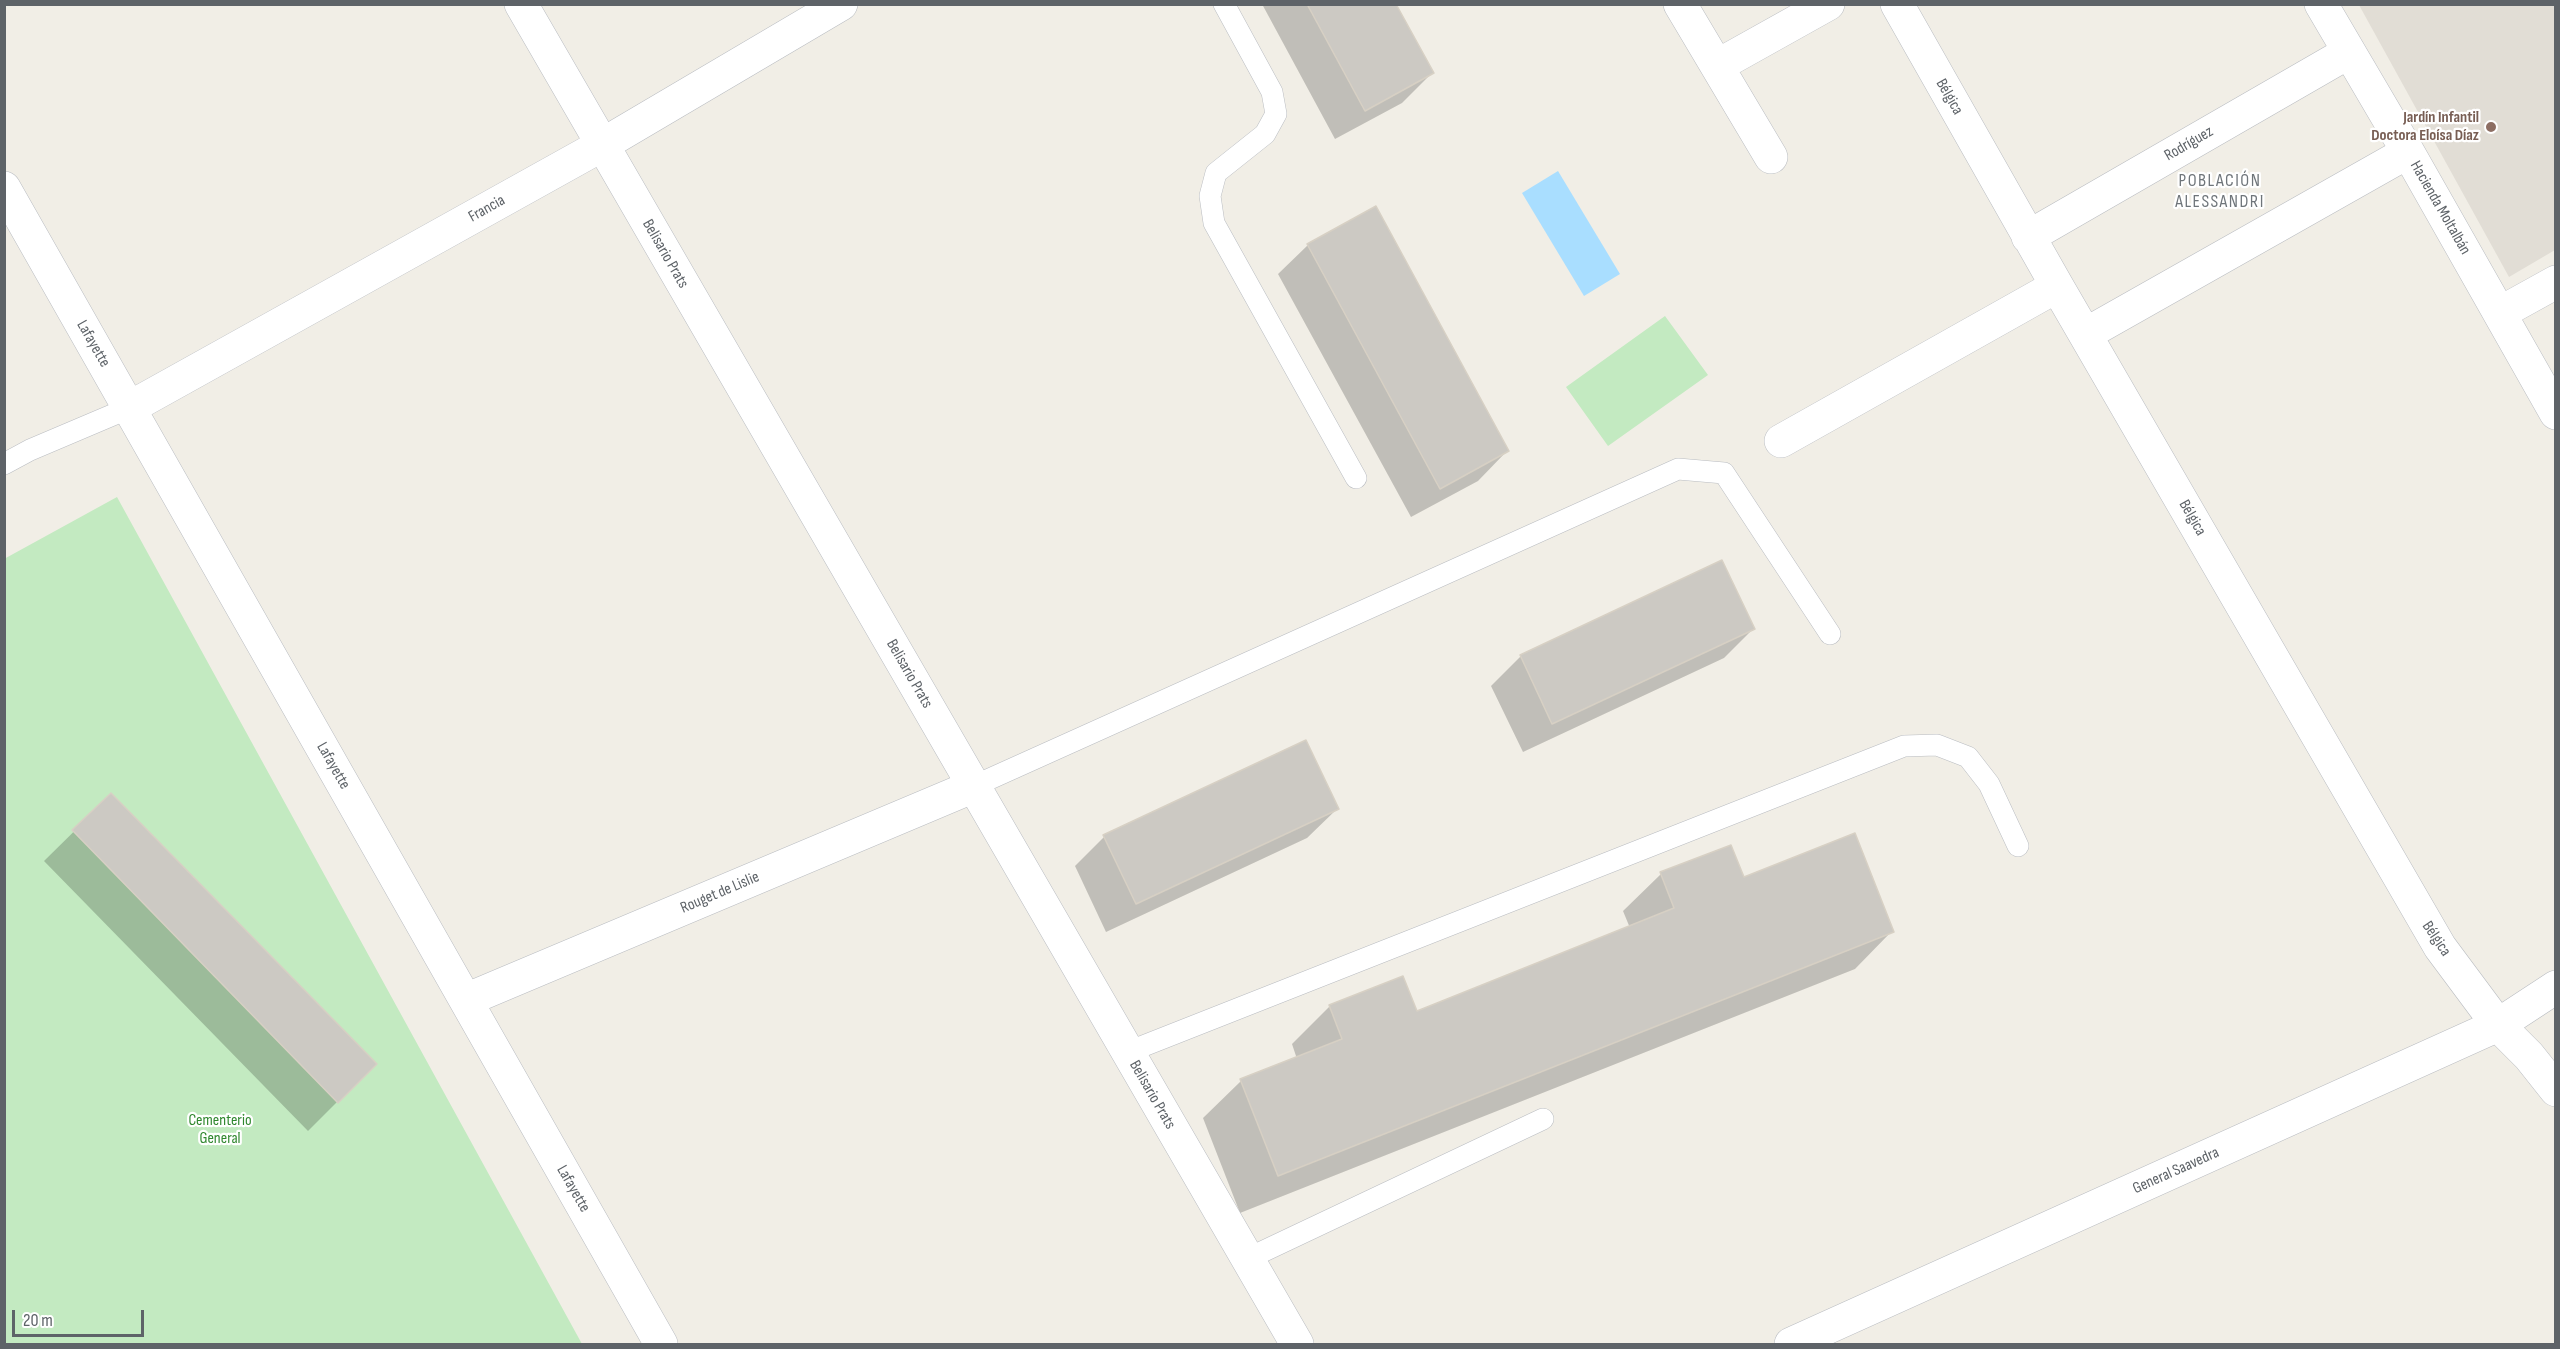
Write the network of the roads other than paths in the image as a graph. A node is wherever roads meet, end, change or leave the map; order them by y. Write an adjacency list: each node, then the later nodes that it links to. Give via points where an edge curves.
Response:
1 (521, 4): 10 (street, Belisario Prats)
2 (841, 4): 10 (street, Francia)
3 (1224, 4): 23 (lane, via 1272,92 1275,114 1265,134 1216,173 1210,196 1214,223)
4 (1680, 4): 9 (street)
5 (1828, 4): 9 (street)
6 (1897, 4): 14 (street, Bélgica)
7 (2321, 4): 8 (street, Hacienda Moltalbán)
8 (2349, 52): 11 (street, Hacienda Moltalbán); 14 (street, Rodríguez)
9 (1717, 66): 12 (street)
10 (602, 145): 19 (street, Francia); 25 (street, Belisario Prats)
11 (2408, 152): 17 (street, Hacienda Moltalbán); 18 (street)
12 (1771, 157)
13 (4, 188): 19 (street, Lafayette)
14 (2028, 237): 16 (street, Bélgica)
15 (2556, 282): 17 (street)
16 (2056, 286): 18 (street, Bélgica); 21 (street)
17 (2500, 313): 20 (street, Hacienda Moltalbán)
18 (2086, 334): 29 (street, Bélgica, via 2420,916)
19 (129, 408): 22 (lane); 28 (street, Lafayette)
20 (2556, 413)
21 (1781, 441)
22 (4, 464)
23 (1356, 478)
24 (1830, 634): 25 (lane, via 1724,473 1678,469)
25 (974, 786): 28 (street, Rouget de Lislie); 30 (street, Belisario Prats)
26 (2018, 846): 30 (lane, via 1989,784 1968,757 1937,745 1904,746)
27 (2556, 987): 29 (street, General Saavedra)
28 (466, 1000): 34 (street, Lafayette)
29 (2498, 1025): 31 (street, Bélgica); 36 (street, General Saavedra)
30 (1128, 1052): 33 (street, Belisario Prats)
31 (2556, 1090)
32 (1543, 1119): 33 (lane)
33 (1247, 1259): 35 (street, Belisario Prats)
34 (661, 1344)
35 (1297, 1344)
36 (1791, 1344)

